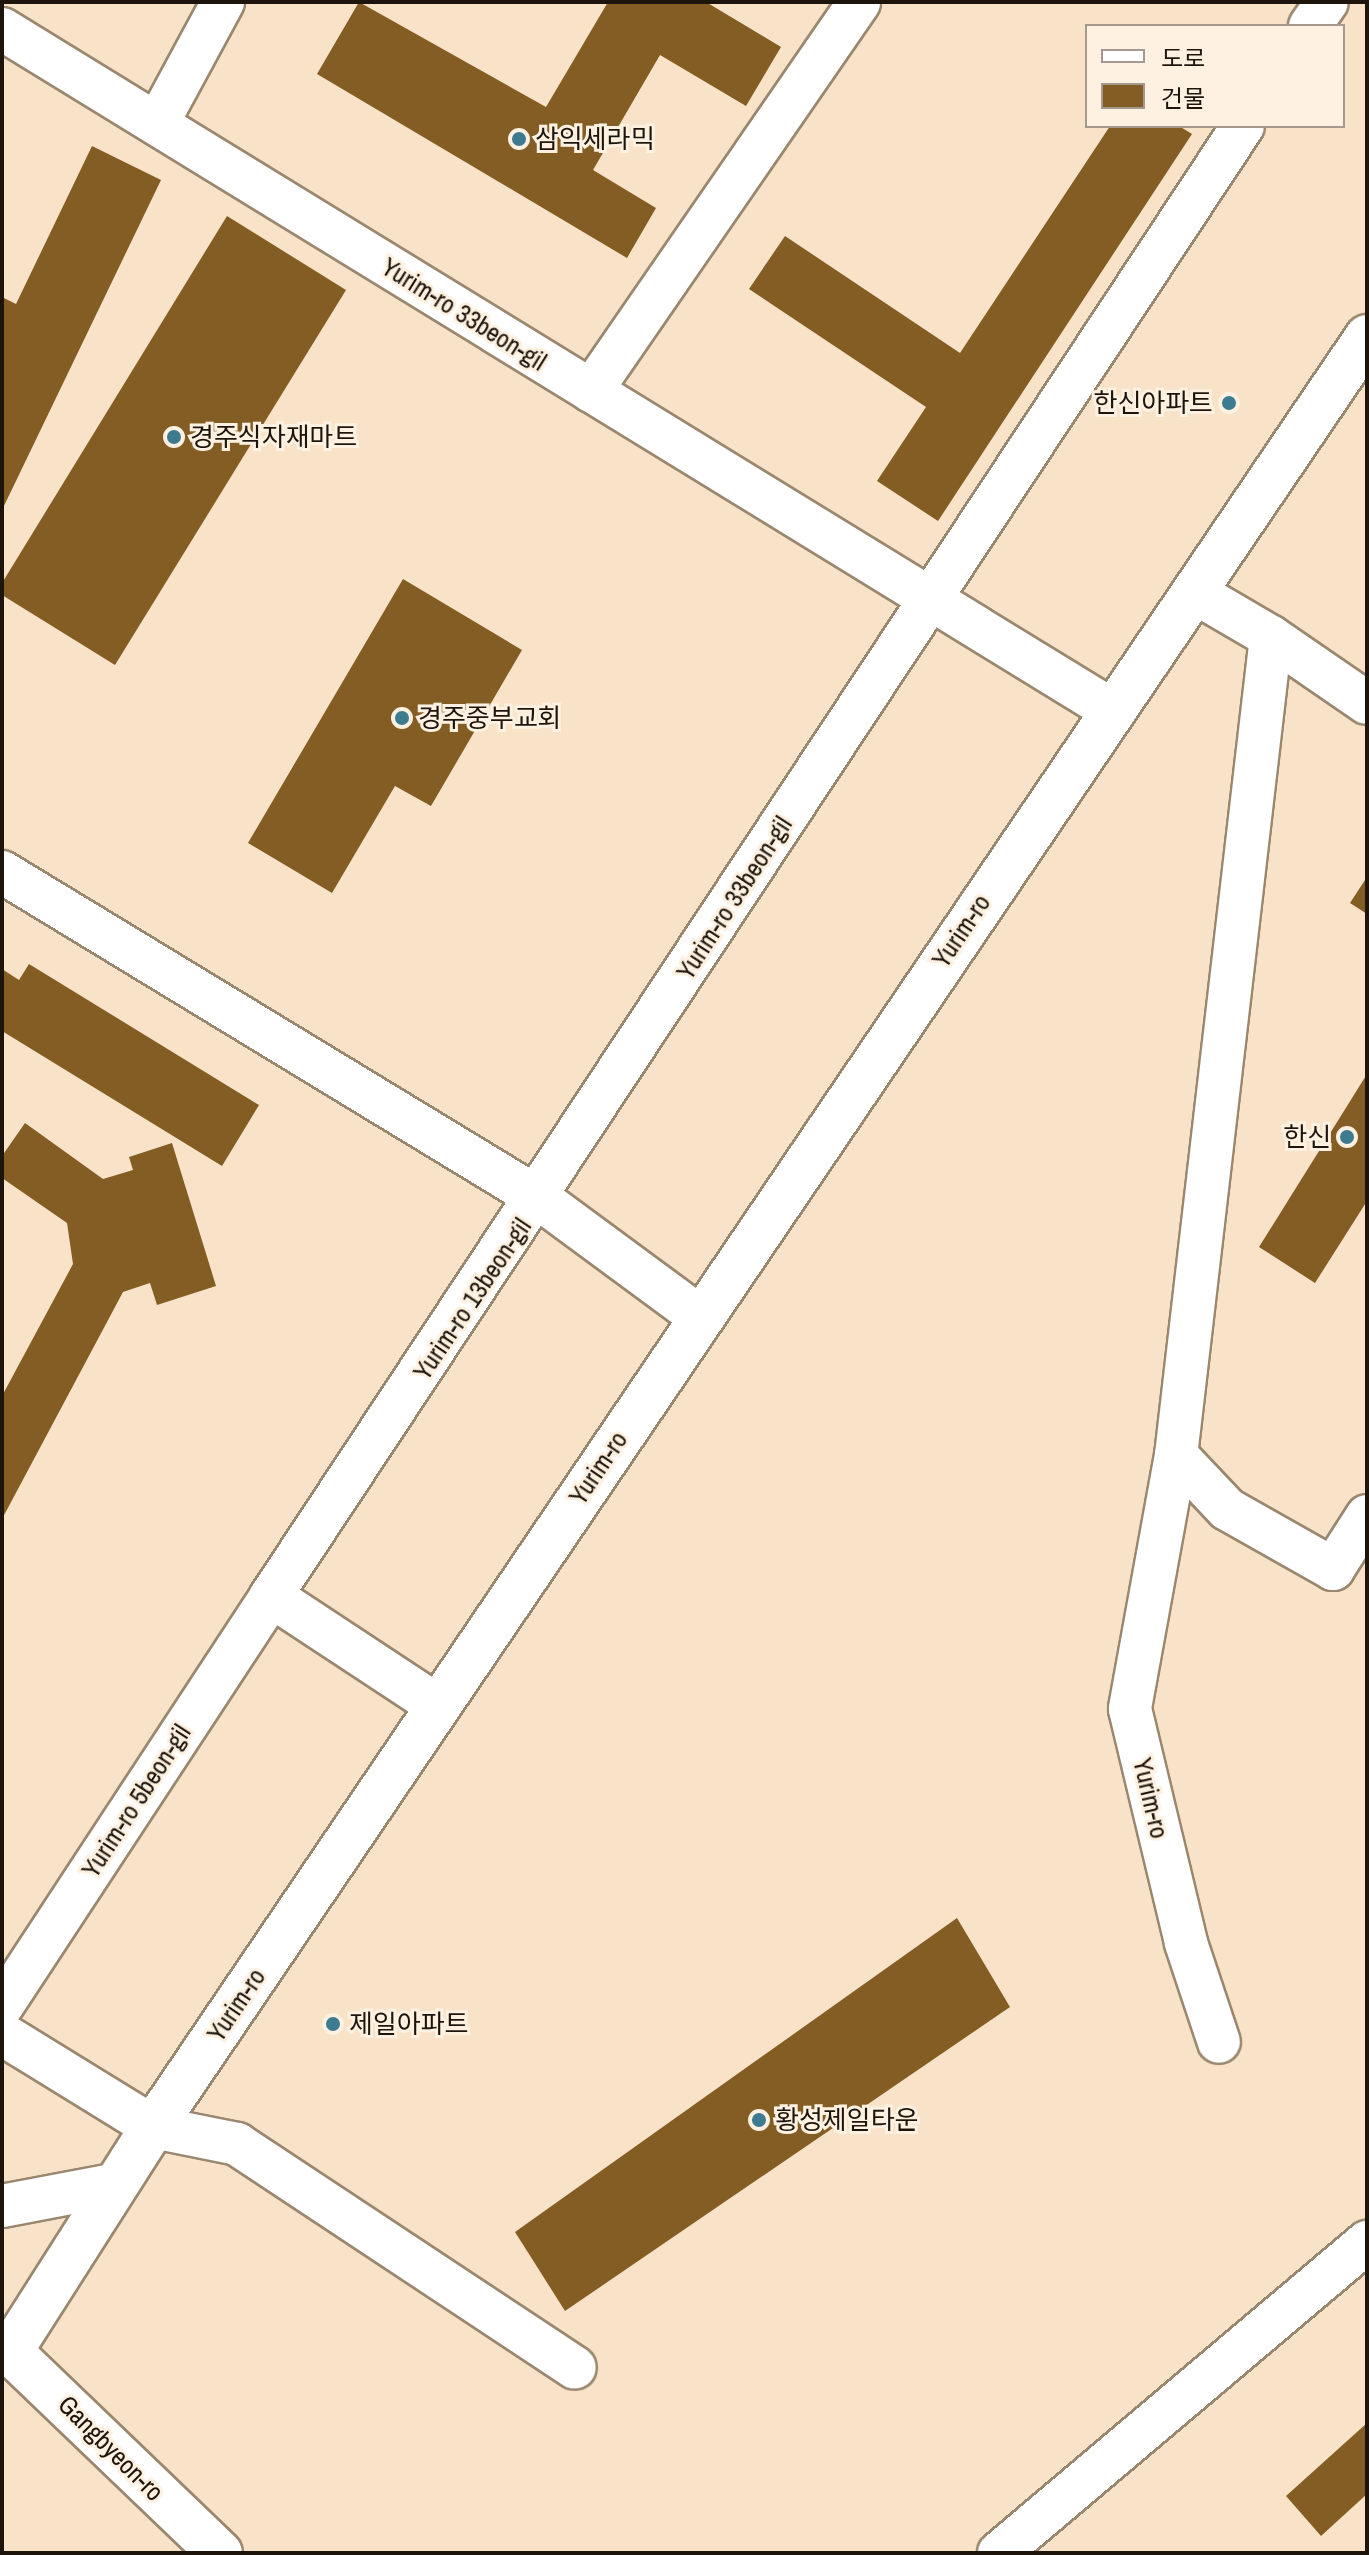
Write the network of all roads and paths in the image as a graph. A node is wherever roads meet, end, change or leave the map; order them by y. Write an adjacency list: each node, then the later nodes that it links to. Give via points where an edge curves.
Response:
1 (223, 2): 6 (street)
2 (859, 2): 9 (street)
3 (1327, 2): 4 (street)
4 (1311, 24)
5 (2, 29): 6 (street, Yurim-ro 33beon-gil)
6 (157, 124): 9 (street, Yurim-ro 33beon-gil)
7 (1242, 128): 11 (street)
8 (1367, 337): 10 (street, Yurim-ro)
9 (591, 391): 11 (street, Yurim-ro 33beon-gil)
10 (1194, 592): 12 (street); 14 (street, Yurim-ro)
11 (928, 597): 14 (street, Yurim-ro 33beon-gil); 16 (street, Yurim-ro 33beon-gil)
12 (1271, 637): 13 (street); 18 (street, Yurim-ro)
13 (1367, 703)
14 (1110, 709): 17 (street, Yurim-ro)
15 (2, 872): 16 (street, Yurim-ro 13beon-gil)
16 (540, 1199): 17 (street); 20 (street, Yurim-ro 13beon-gil)
17 (700, 1317): 21 (street, Yurim-ro)
18 (1176, 1455): 19 (street, via 1227,1509 1333,1569); 24 (street, Yurim-ro, via 1130,1709 1186,1943)
19 (1367, 1516)
20 (271, 1596): 21 (street); 22 (street, Yurim-ro 5beon-gil)
21 (438, 1706): 25 (street, Yurim-ro)
22 (2, 2006)
23 (2, 2034): 25 (street)
24 (1219, 2042)
25 (153, 2127): 26 (street, Yurim-ro); 30 (street, via 237,2144)
26 (117, 2184): 27 (street); 29 (street, Yurim-ro)
27 (2, 2206)
28 (1367, 2242): 32 (street)
29 (6, 2347): 31 (street, Gangbyeon-ro)
30 (575, 2368)
31 (220, 2553)
32 (999, 2553)

